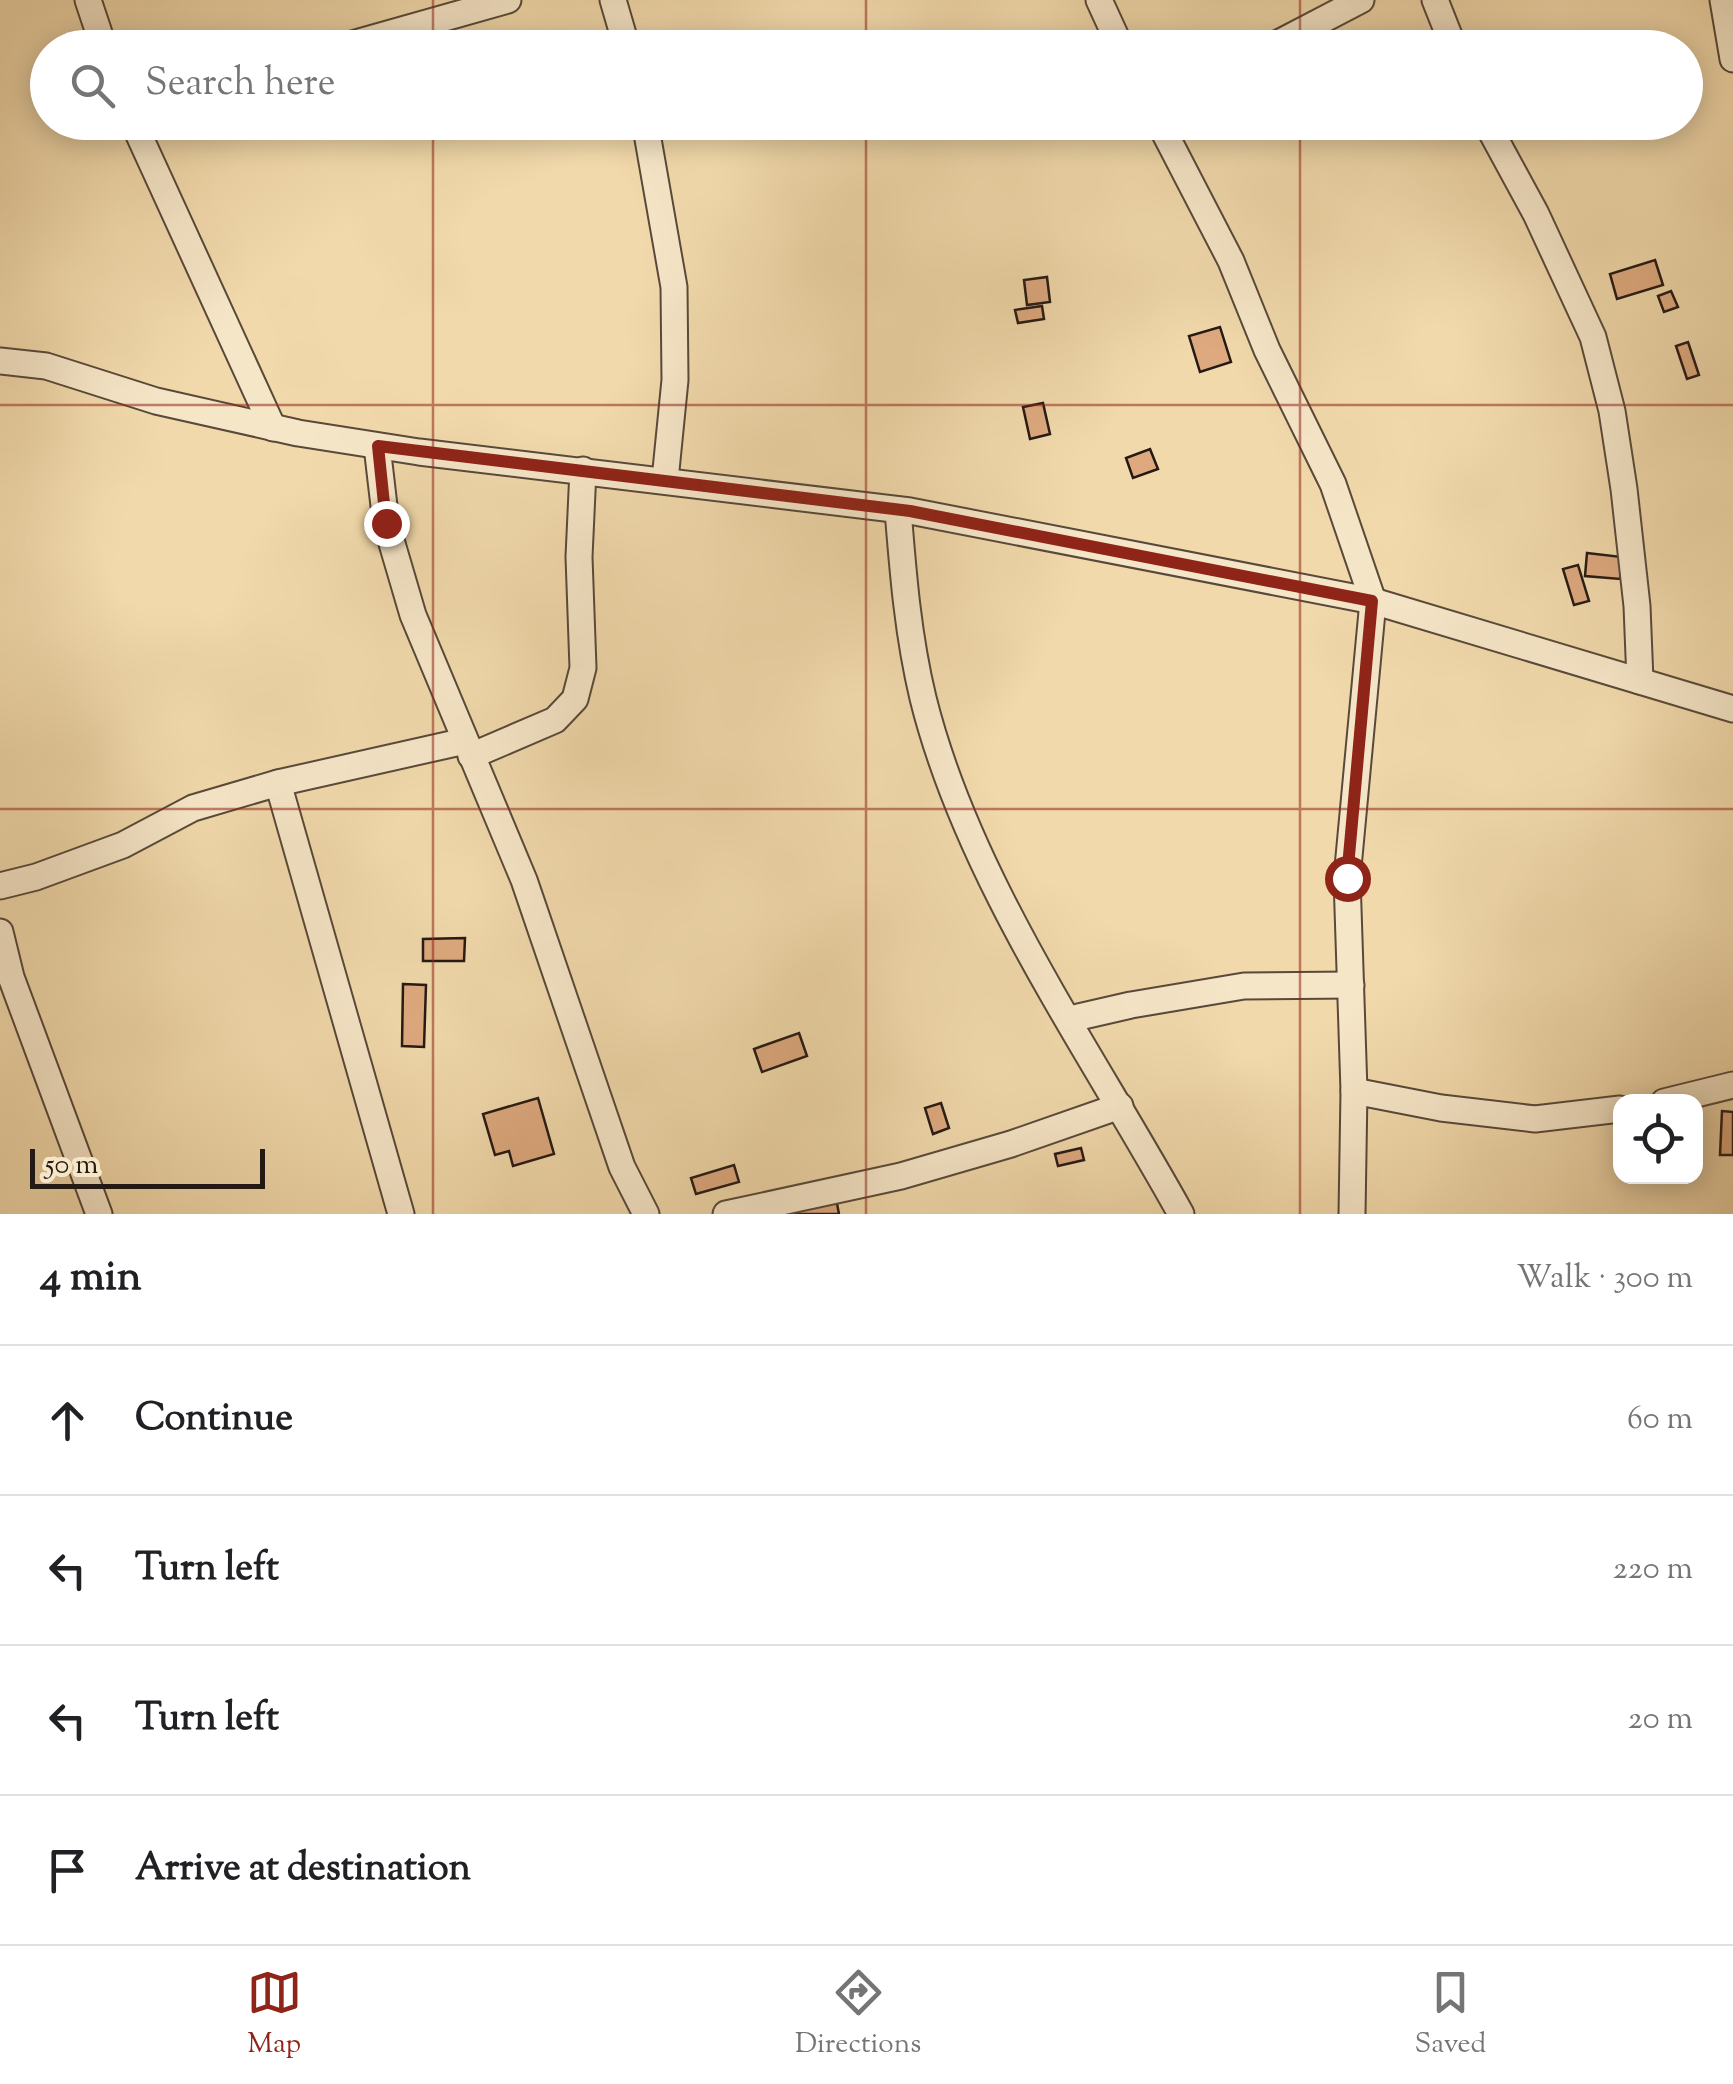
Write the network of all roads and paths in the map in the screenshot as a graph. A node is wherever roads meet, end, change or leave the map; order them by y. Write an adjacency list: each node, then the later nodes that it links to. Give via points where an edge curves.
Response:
1 (88, 0): 8 (street)
2 (508, 0): 9 (street)
3 (612, 0): 10 (street)
4 (1099, 0): 11 (street)
5 (1362, 0): 12 (street)
6 (1435, 0): 13 (street)
7 (1724, 0): 14 (street)
8 (98, 30)
9 (402, 30)
10 (621, 30)
11 (1113, 30)
12 (1304, 30)
13 (1447, 30)
14 (1733, 58)
15 (141, 140): 20 (street)
16 (648, 140): 23 (street, via 674,288 675,380)
17 (1168, 140): 25 (street, via 1333,484)
18 (1496, 140): 26 (street, via 1593,337 1624,489)
19 (0, 361): 20 (street, via 46,366)
20 (272, 428): 21 (street)
21 (378, 446): 22 (street); 28 (street, via 386,523 412,615)
22 (583, 470): 23 (street); 28 (street, via 583,668 575,700 556,720)
23 (665, 480): 24 (street)
24 (898, 510): 25 (street); 34 (street, via 906,612 954,795 1004,904)
25 (1372, 601): 26 (street); 33 (street, via 1347,878)
26 (1640, 681): 27 (street)
27 (1733, 708)
28 (468, 749): 29 (street); 42 (street, via 524,880 622,1167)
29 (278, 783): 30 (street, via 193,808 123,845); 41 (street)
30 (0, 886)
31 (0, 932): 32 (street)
32 (6, 980): 40 (street)
33 (1350, 985): 34 (street, via 1244,986); 36 (street)
34 (1070, 1020): 38 (street)
35 (1733, 1086): 37 (street)
36 (1354, 1091): 39 (street, via 1535,1119); 45 (street)
37 (1698, 1094)
38 (1120, 1106): 43 (street, via 901,1176); 44 (street)
39 (1613, 1110)
40 (98, 1214)
41 (401, 1214)
42 (646, 1214)
43 (726, 1214)
44 (1181, 1214)
45 (1352, 1214)

